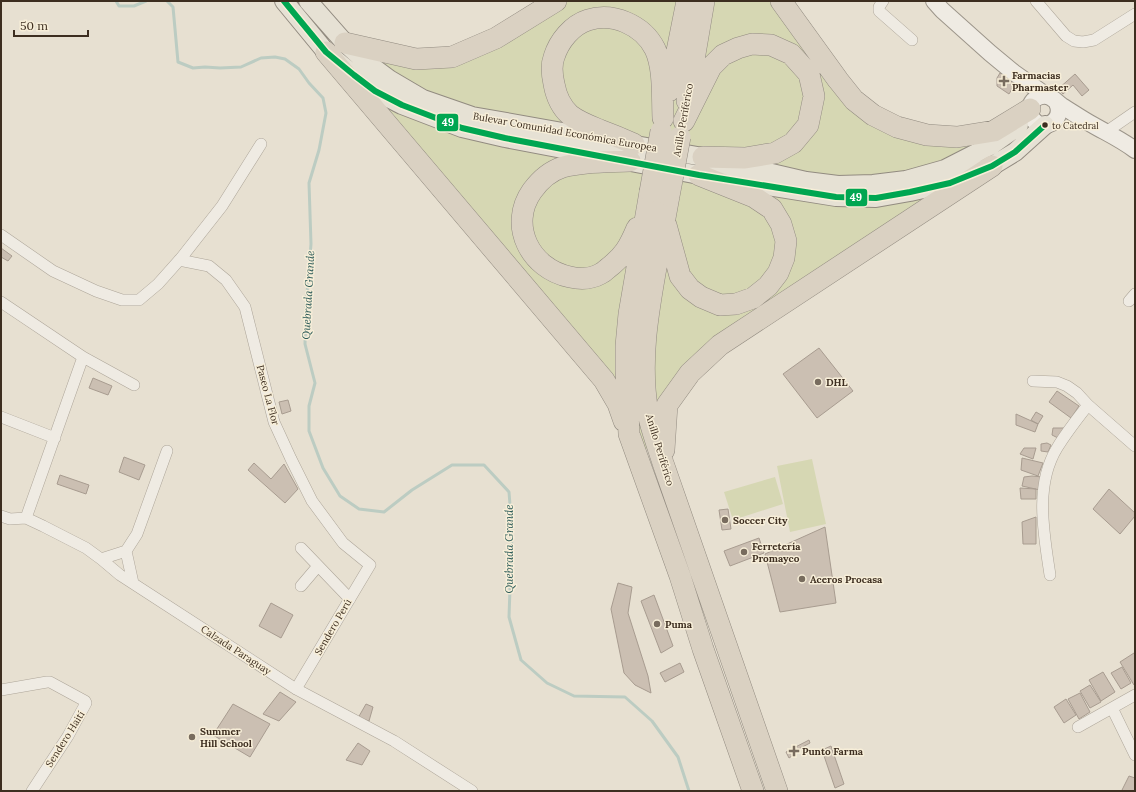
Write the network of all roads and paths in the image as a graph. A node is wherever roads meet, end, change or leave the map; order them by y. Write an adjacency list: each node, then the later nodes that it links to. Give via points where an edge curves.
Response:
1 (284, 1): 13 (main road, Bulevar Comunidad Económica Europea)
2 (308, 1): 12 (main road, Bulevar Comunidad Económica Europea)
3 (556, 1): 12 (highway, via 496,38 452,57 416,59)
4 (687, 1): 19 (highway, Anillo Periférico)
5 (704, 1): 20 (highway, Anillo Periférico)
6 (781, 1): 16 (highway, via 854,100 873,115 897,127 927,135 957,137 994,131)
7 (883, 1): 11 (street, via 879,11)
8 (934, 1): 14 (main road)
9 (1036, 1): 10 (street, via 1066,36 1074,41 1094,40)
10 (1135, 14)
11 (912, 40)
12 (345, 43): 24 (main road, Bulevar Comunidad Económica Europea, via 383,75 423,99 472,116)
13 (326, 52): 24 (main road, Bulevar Comunidad Económica Europea, via 375,91 402,105 462,128 505,138); 37 (highway, via 604,380 618,404)
14 (1013, 72): 15 (main road); 16 (main road)
15 (1052, 99): 16 (main road, via 1038,97); 18 (main road, via 1059,108 1059,114 1057,119); 21 (main road)
16 (1030, 108): 18 (main road, via 1038,124); 25 (main road, Bulevar Comunidad Económica Europea, via 1016,128 992,145 945,169 906,180 838,185)
17 (1135, 112): 21 (street)
18 (1049, 124): 21 (main road, via 1080,123); 26 (main road, Bulevar Comunidad Económica Europea, via 1015,152)
19 (662, 125): 24 (highway, via 660,67 655,49 646,36 634,26 618,19 587,20 561,41 553,58 552,74 555,91 562,106 584,124); 27 (highway, Anillo Periférico, bridge)
20 (682, 129): 25 (highway, via 711,67 723,55 738,48 752,44 771,45 791,54 809,74 814,96 808,125 793,143 775,153); 27 (highway, Anillo Periférico, bridge)
21 (1099, 129): 23 (main road)
22 (261, 144): 30 (street, via 222,206)
23 (1135, 150)
24 (632, 153): 25 (main road, Bulevar Comunidad Económica Europea); 27 (highway, via 562,167 549,173 528,197 523,211 523,230 527,244 536,259 548,269 562,275 580,279 600,274 629,248)
25 (701, 166): 26 (main road, Bulevar Comunidad Económica Europea, via 836,197 876,198 950,183); 28 (highway, via 772,209 781,224 786,241 784,258 778,273 768,286 753,298 736,304 720,304 701,297 690,289 680,276)
26 (992, 166): 41 (highway, via 715,350 690,373 667,405)
27 (655, 198): 28 (highway, Anillo Periférico); 37 (highway, Anillo Periférico, via 629,314 626,346)
28 (665, 221): 41 (highway, Anillo Periférico, via 648,309 644,367 648,414)
29 (1, 235): 30 (street, via 53,270 96,291 122,300 139,300 158,284)
30 (179, 260): 47 (street, Paseo La Flor, via 209,266 226,280 245,307 274,422 291,460 312,501 344,543)
31 (1, 302): 32 (street)
32 (83, 357): 34 (street); 38 (street)
33 (1033, 381): 35 (street, via 1057,382 1067,386)
34 (134, 385)
35 (1088, 405): 39 (street); 49 (street, via 1057,448 1044,482 1043,528)
36 (1, 417): 38 (street)
37 (629, 434): 61 (highway, Anillo Periférico)
38 (54, 438): 43 (street)
39 (1135, 446)
40 (167, 452): 45 (street, via 137,534)
41 (663, 463): 62 (highway, Anillo Periférico)
42 (1, 516): 43 (street, Calzada Paraguay, via 10,519)
43 (26, 518): 46 (street, Calzada Paraguay, via 86,548)
44 (301, 548): 48 (street)
45 (126, 551): 46 (street); 50 (street)
46 (101, 559): 50 (street, Calzada Paraguay)
47 (370, 565): 52 (street, Sendero Perú)
48 (318, 566): 51 (street); 52 (street)
49 (1050, 575)
50 (133, 583): 53 (street, Calzada Paraguay)
51 (300, 586)
52 (350, 598): 53 (street, Sendero Perú)
53 (296, 689): 60 (street, Calzada Paraguay, via 394,742)
54 (1, 690): 59 (street, Sendero Haití, via 50,682 86,703)
55 (1135, 695): 56 (street)
56 (1112, 708): 57 (street); 58 (street)
57 (1078, 727)
58 (1135, 755)
59 (32, 791)
60 (472, 791)
61 (753, 791)
62 (777, 791)

